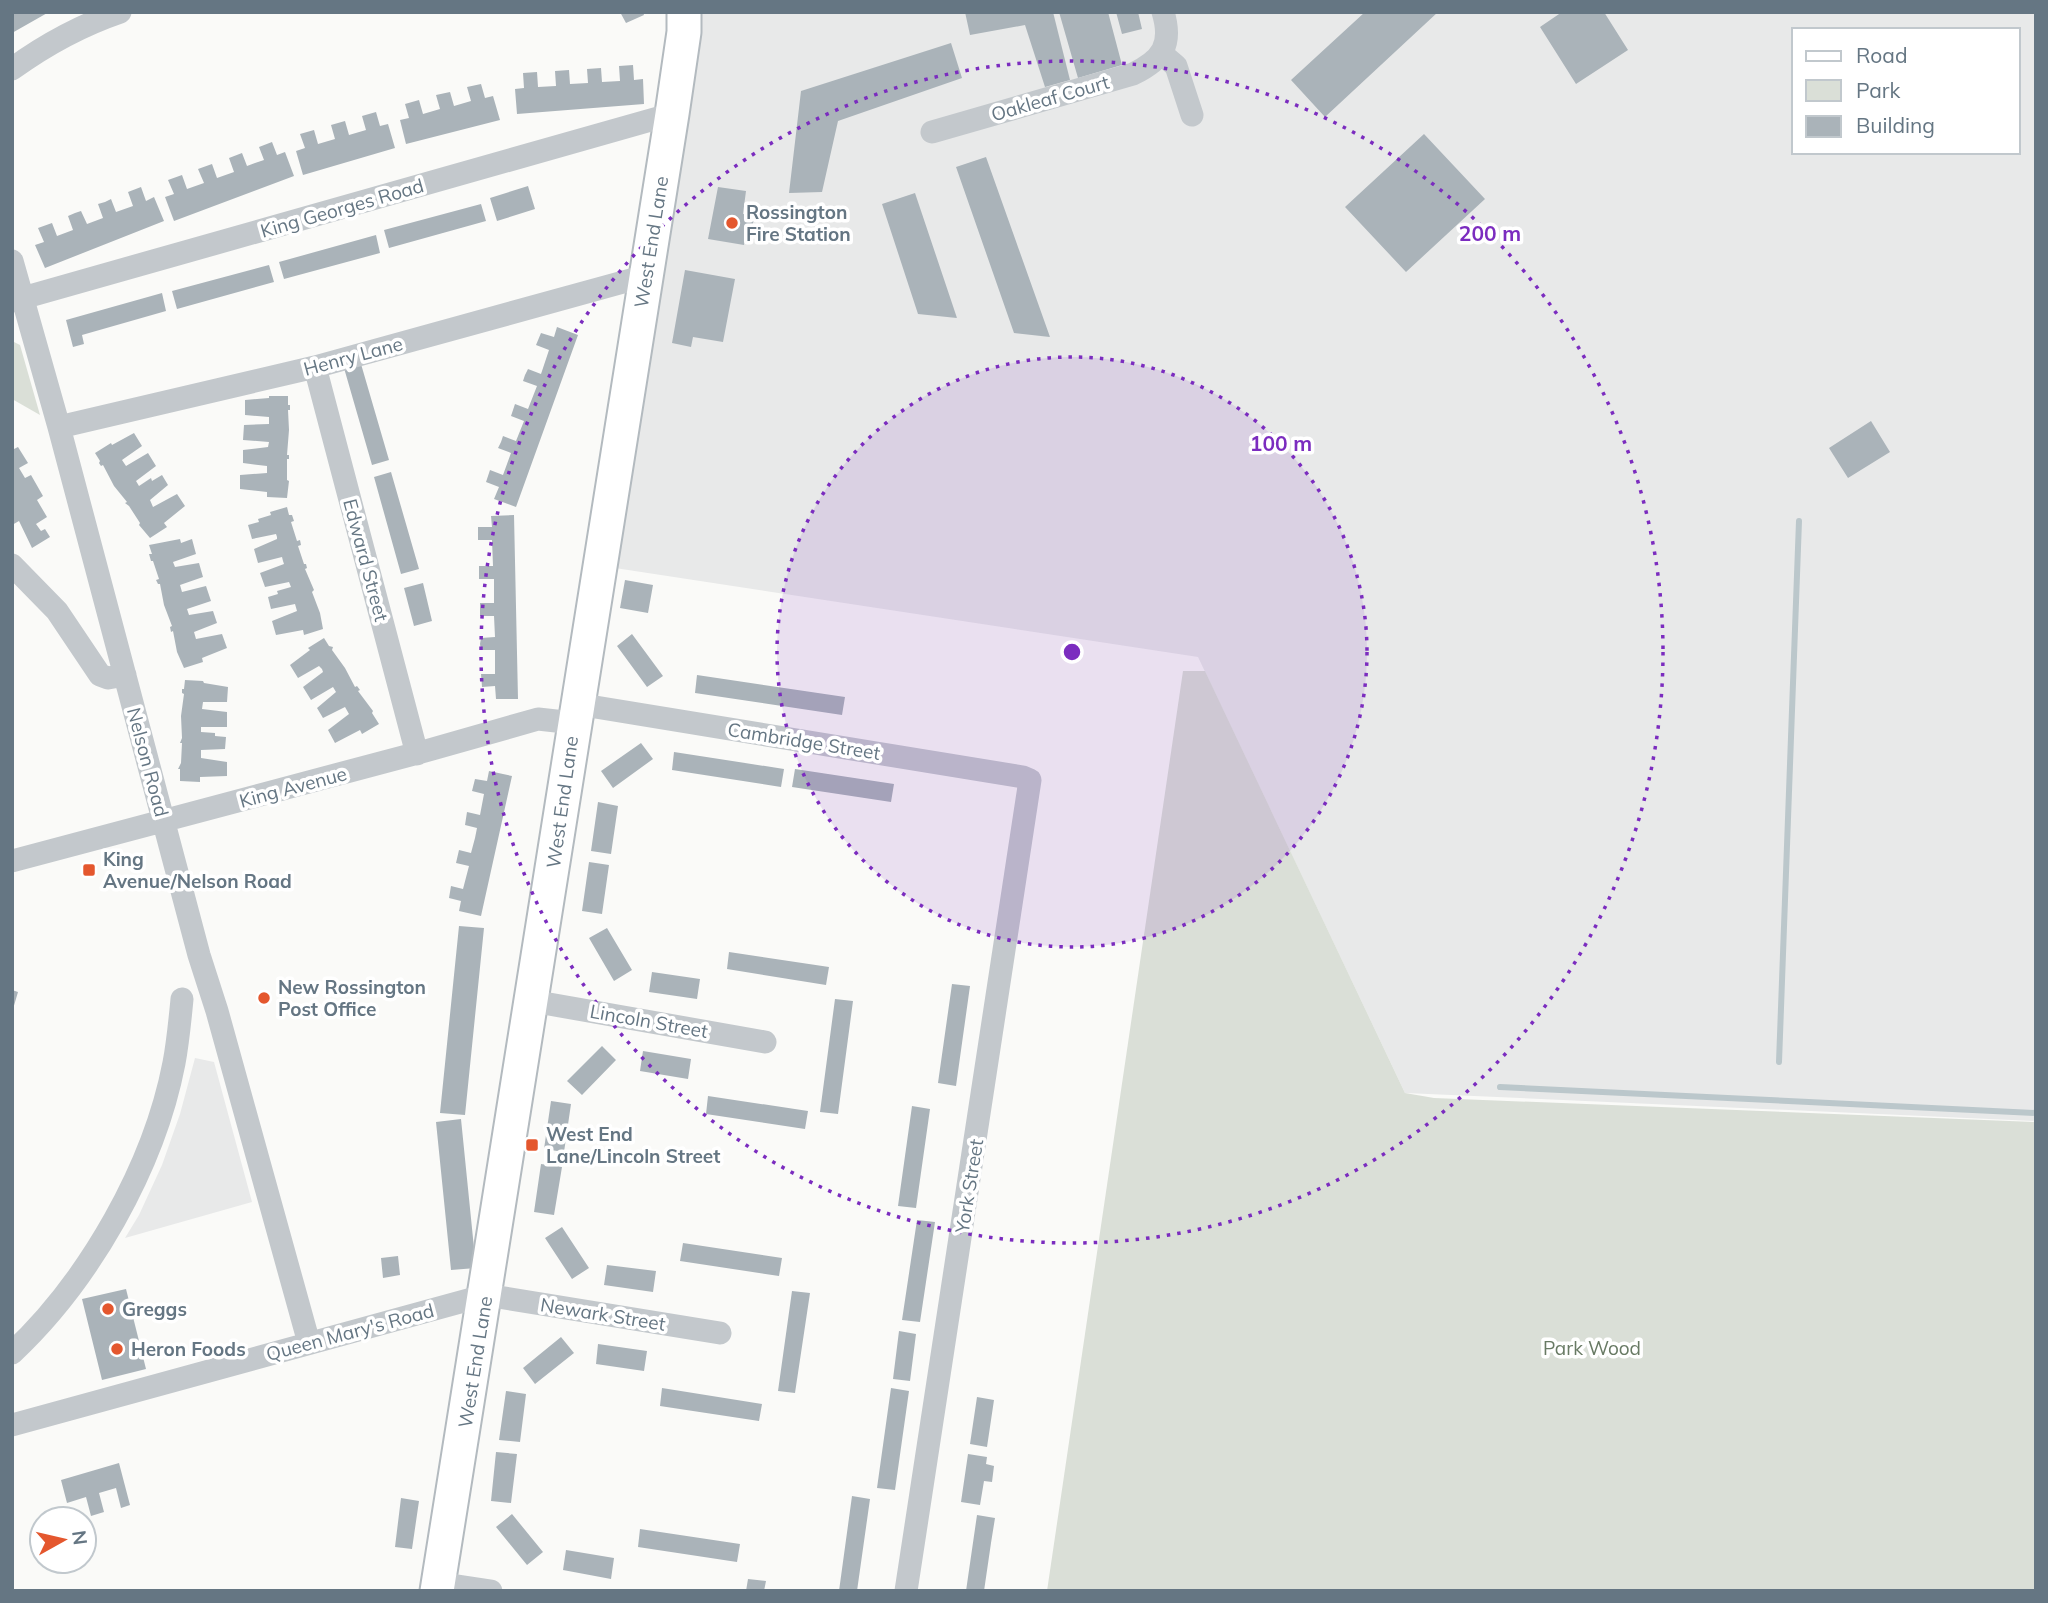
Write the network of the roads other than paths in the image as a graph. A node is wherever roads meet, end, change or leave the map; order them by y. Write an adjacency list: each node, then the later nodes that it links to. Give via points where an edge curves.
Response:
1 (120, 12): 5 (street, via 36,52)
2 (684, 12): 6 (street, West End Lane)
3 (1163, 12): 4 (street, via 1167,25)
4 (1163, 54): 7 (street, via 1176,66); 8 (street, Oakleaf Court, via 1133,74)
5 (12, 69)
6 (672, 114): 10 (street, West End Lane); 11 (street, King Georges Road)
7 (1192, 115)
8 (932, 132)
9 (12, 261): 11 (street, Nelson Road)
10 (645, 276): 12 (street, Henry Lane); 16 (street, West End Lane)
11 (17, 300): 13 (street, Nelson Road)
12 (315, 367): 13 (street, Henry Lane); 17 (street, Edward Street)
13 (59, 427): 15 (street, Nelson Road)
14 (12, 565): 15 (street, via 57,611 100,675)
15 (125, 675): 19 (street, Nelson Road)
16 (575, 714): 17 (street, King Avenue, via 538,719); 18 (street, Cambridge Street); 22 (street, West End Lane)
17 (417, 754): 19 (street, King Avenue)
18 (1030, 780): 31 (street, York Street)
19 (164, 821): 20 (street, King Avenue); 26 (street, Nelson Road)
20 (12, 861)
21 (182, 999): 27 (street, via 163,1108 117,1215 88,1264)
22 (532, 1001): 23 (street, Lincoln Street); 24 (street, West End Lane)
23 (765, 1042)
24 (486, 1295): 25 (street, Newark Street); 26 (street, Queen Mary's Road); 29 (street, West End Lane)
25 (720, 1333)
26 (309, 1343): 28 (street, Queen Mary's Road)
27 (12, 1353)
28 (12, 1425)
29 (438, 1587): 30 (street)
30 (491, 1591)
31 (906, 1591)

